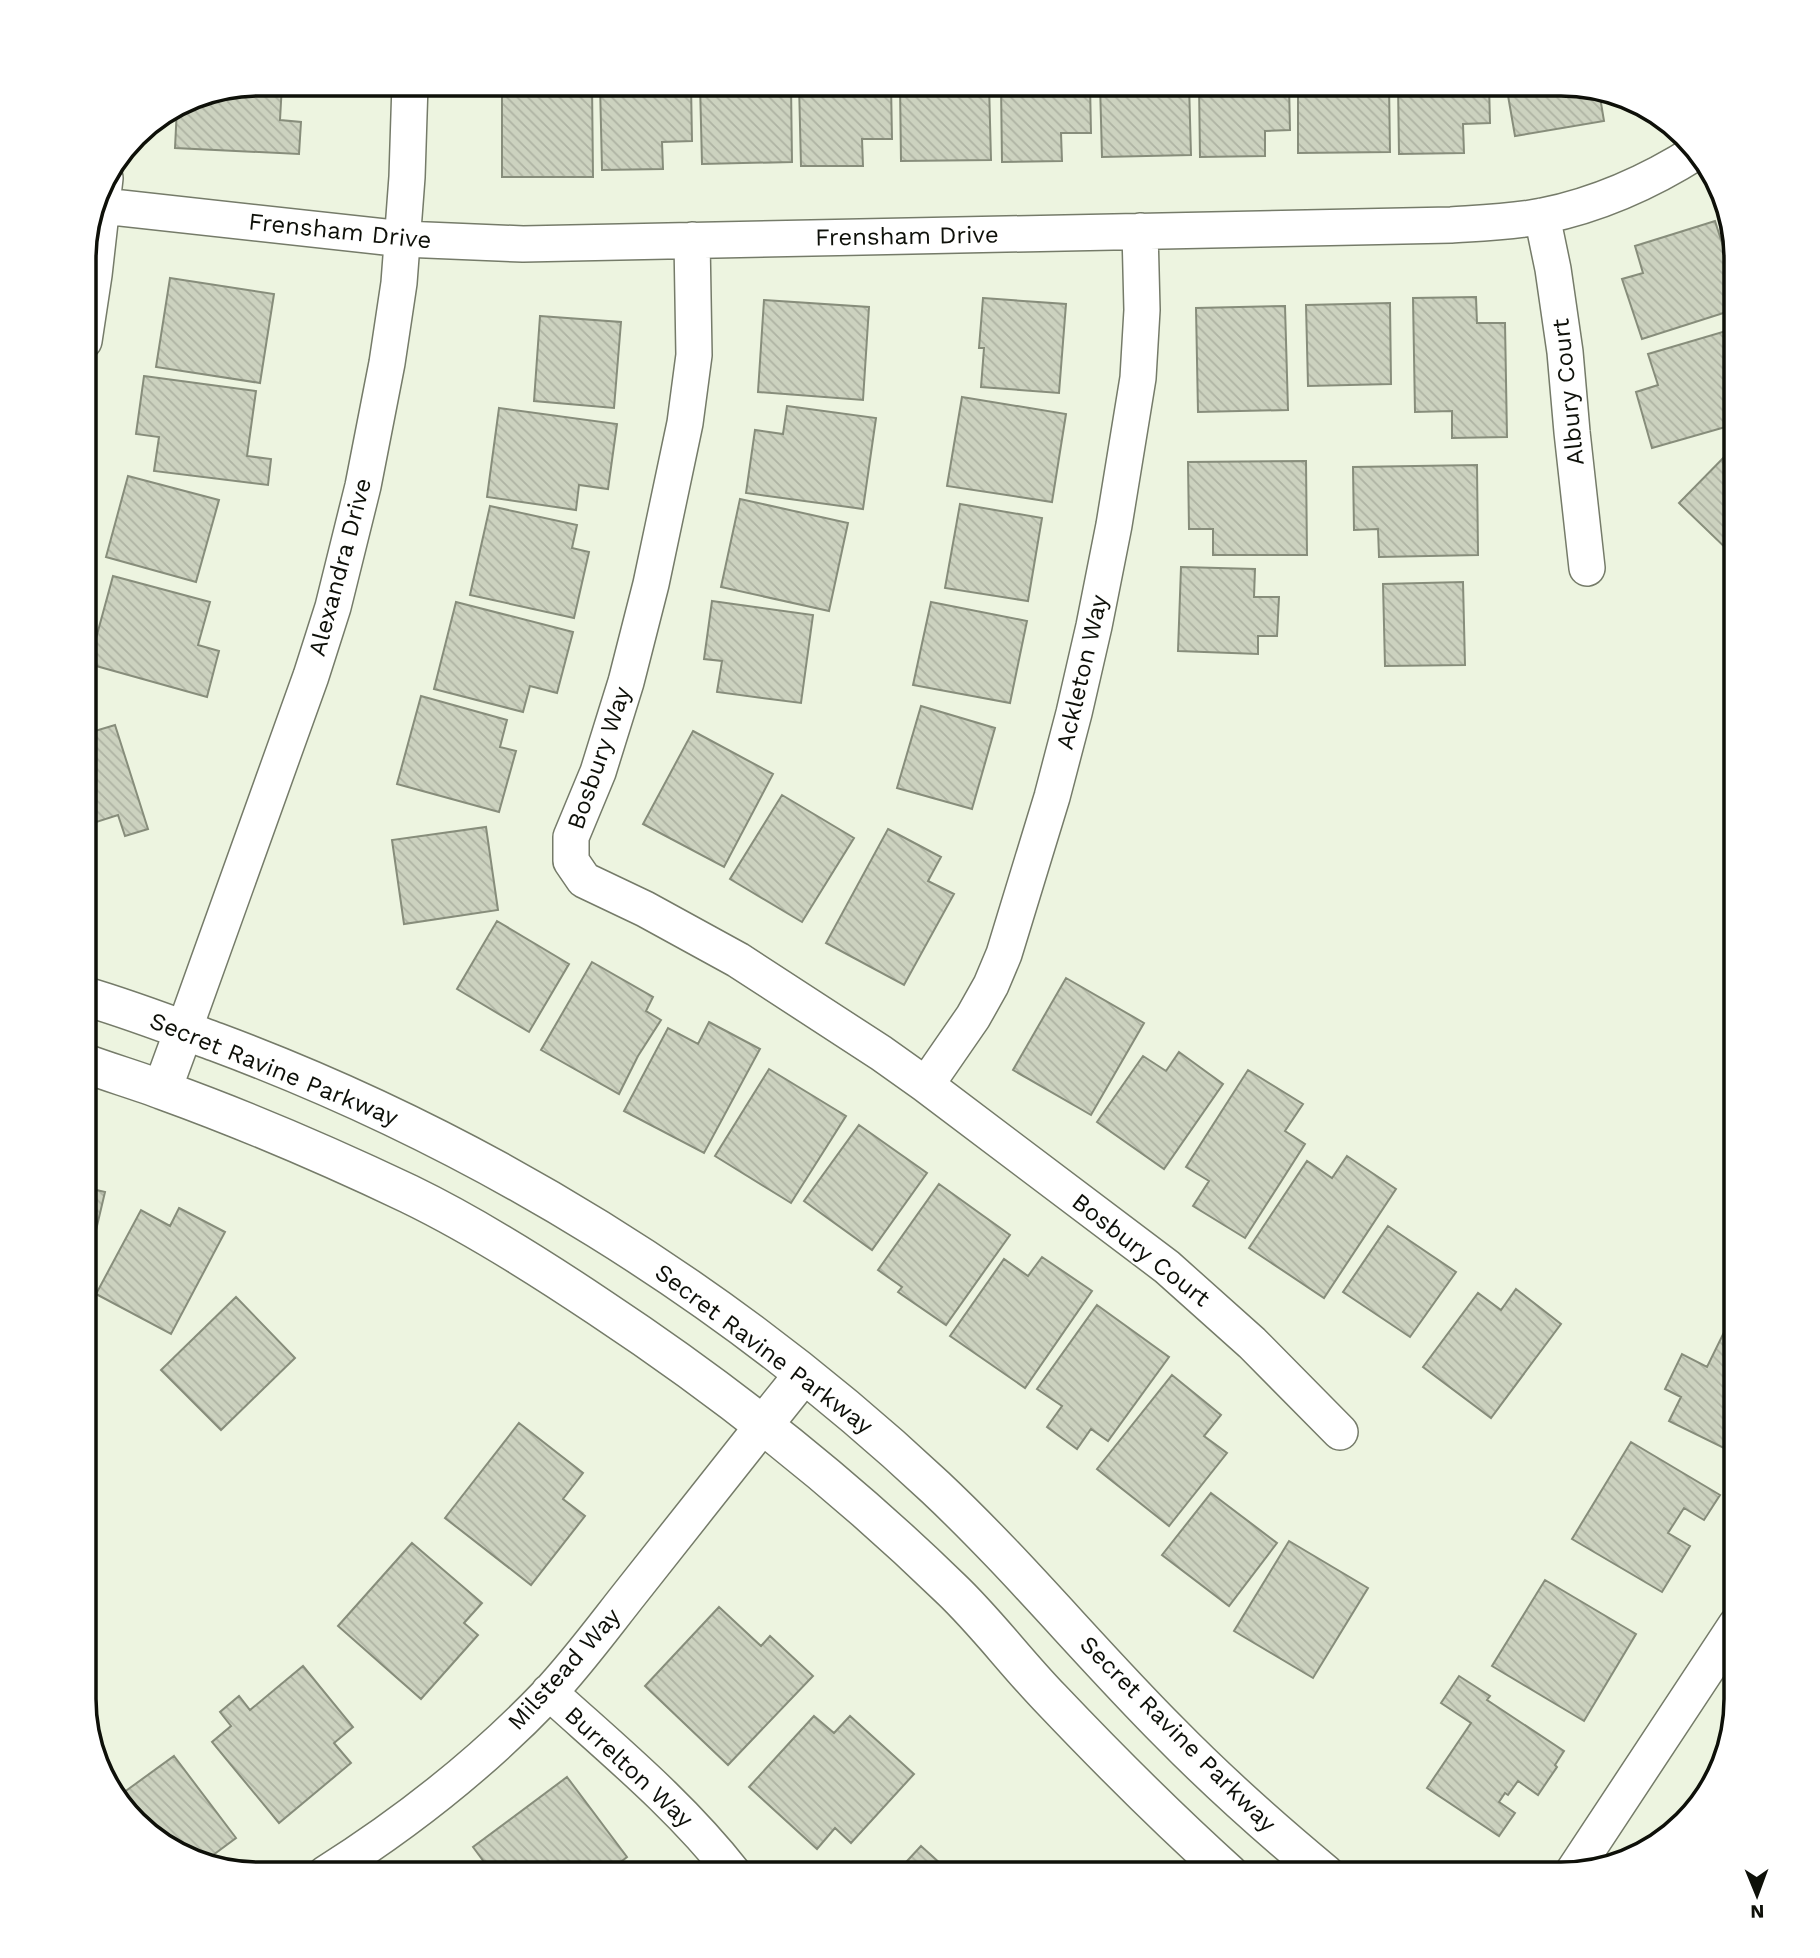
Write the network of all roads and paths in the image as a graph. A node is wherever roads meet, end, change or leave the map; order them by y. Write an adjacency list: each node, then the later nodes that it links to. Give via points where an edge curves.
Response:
1 (410, 96): 6 (street, Alexandra Drive)
2 (1687, 157): 4 (street, Frensham Drive, via 1615,193)
3 (111, 193): 6 (street, Frensham Drive)
4 (1542, 216): 5 (street, Frensham Drive, via 1451,225); 8 (street, Albury Court, via 1560,317)
5 (1140, 231): 7 (street, Frensham Drive); 12 (street, Ackleton Way, via 1138,378 1114,525 1074,713 1027,884 996,975)
6 (402, 239): 7 (street, Frensham Drive, via 523,244); 10 (street, Alexandra Drive, via 385,375 333,607)
7 (692, 240): 12 (street, Bosbury Way, via 694,355 685,423 626,682 598,772 571,836 571,861 584,880 738,960)
8 (1587, 568)
9 (96, 1000): 10 (main road, Secret Ravine Parkway)
10 (184, 1030): 13 (main road); 14 (main road, Secret Ravine Parkway, via 267,1060 438,1138 615,1239 722,1311)
11 (96, 1067): 13 (main road)
12 (926, 1085): 16 (street, Bosbury Court, via 1167,1267 1252,1343)
13 (162, 1090): 15 (main road, via 242,1120 410,1195 490,1238 673,1356)
14 (804, 1374): 15 (main road); 23 (main road, Secret Ravine Parkway, via 870,1428 999,1549 1171,1734)
15 (764, 1424): 18 (street, Milstead Way); 22 (main road, via 830,1477 953,1590 1049,1697)
16 (1340, 1433)
17 (1724, 1643): 19 (street)
18 (549, 1692): 20 (street, Milstead Way, via 447,1787); 21 (street, Burrelton Way, via 685,1818)
19 (1581, 1860)
20 (344, 1862)
21 (725, 1862)
22 (1216, 1862)
23 (1311, 1862)

